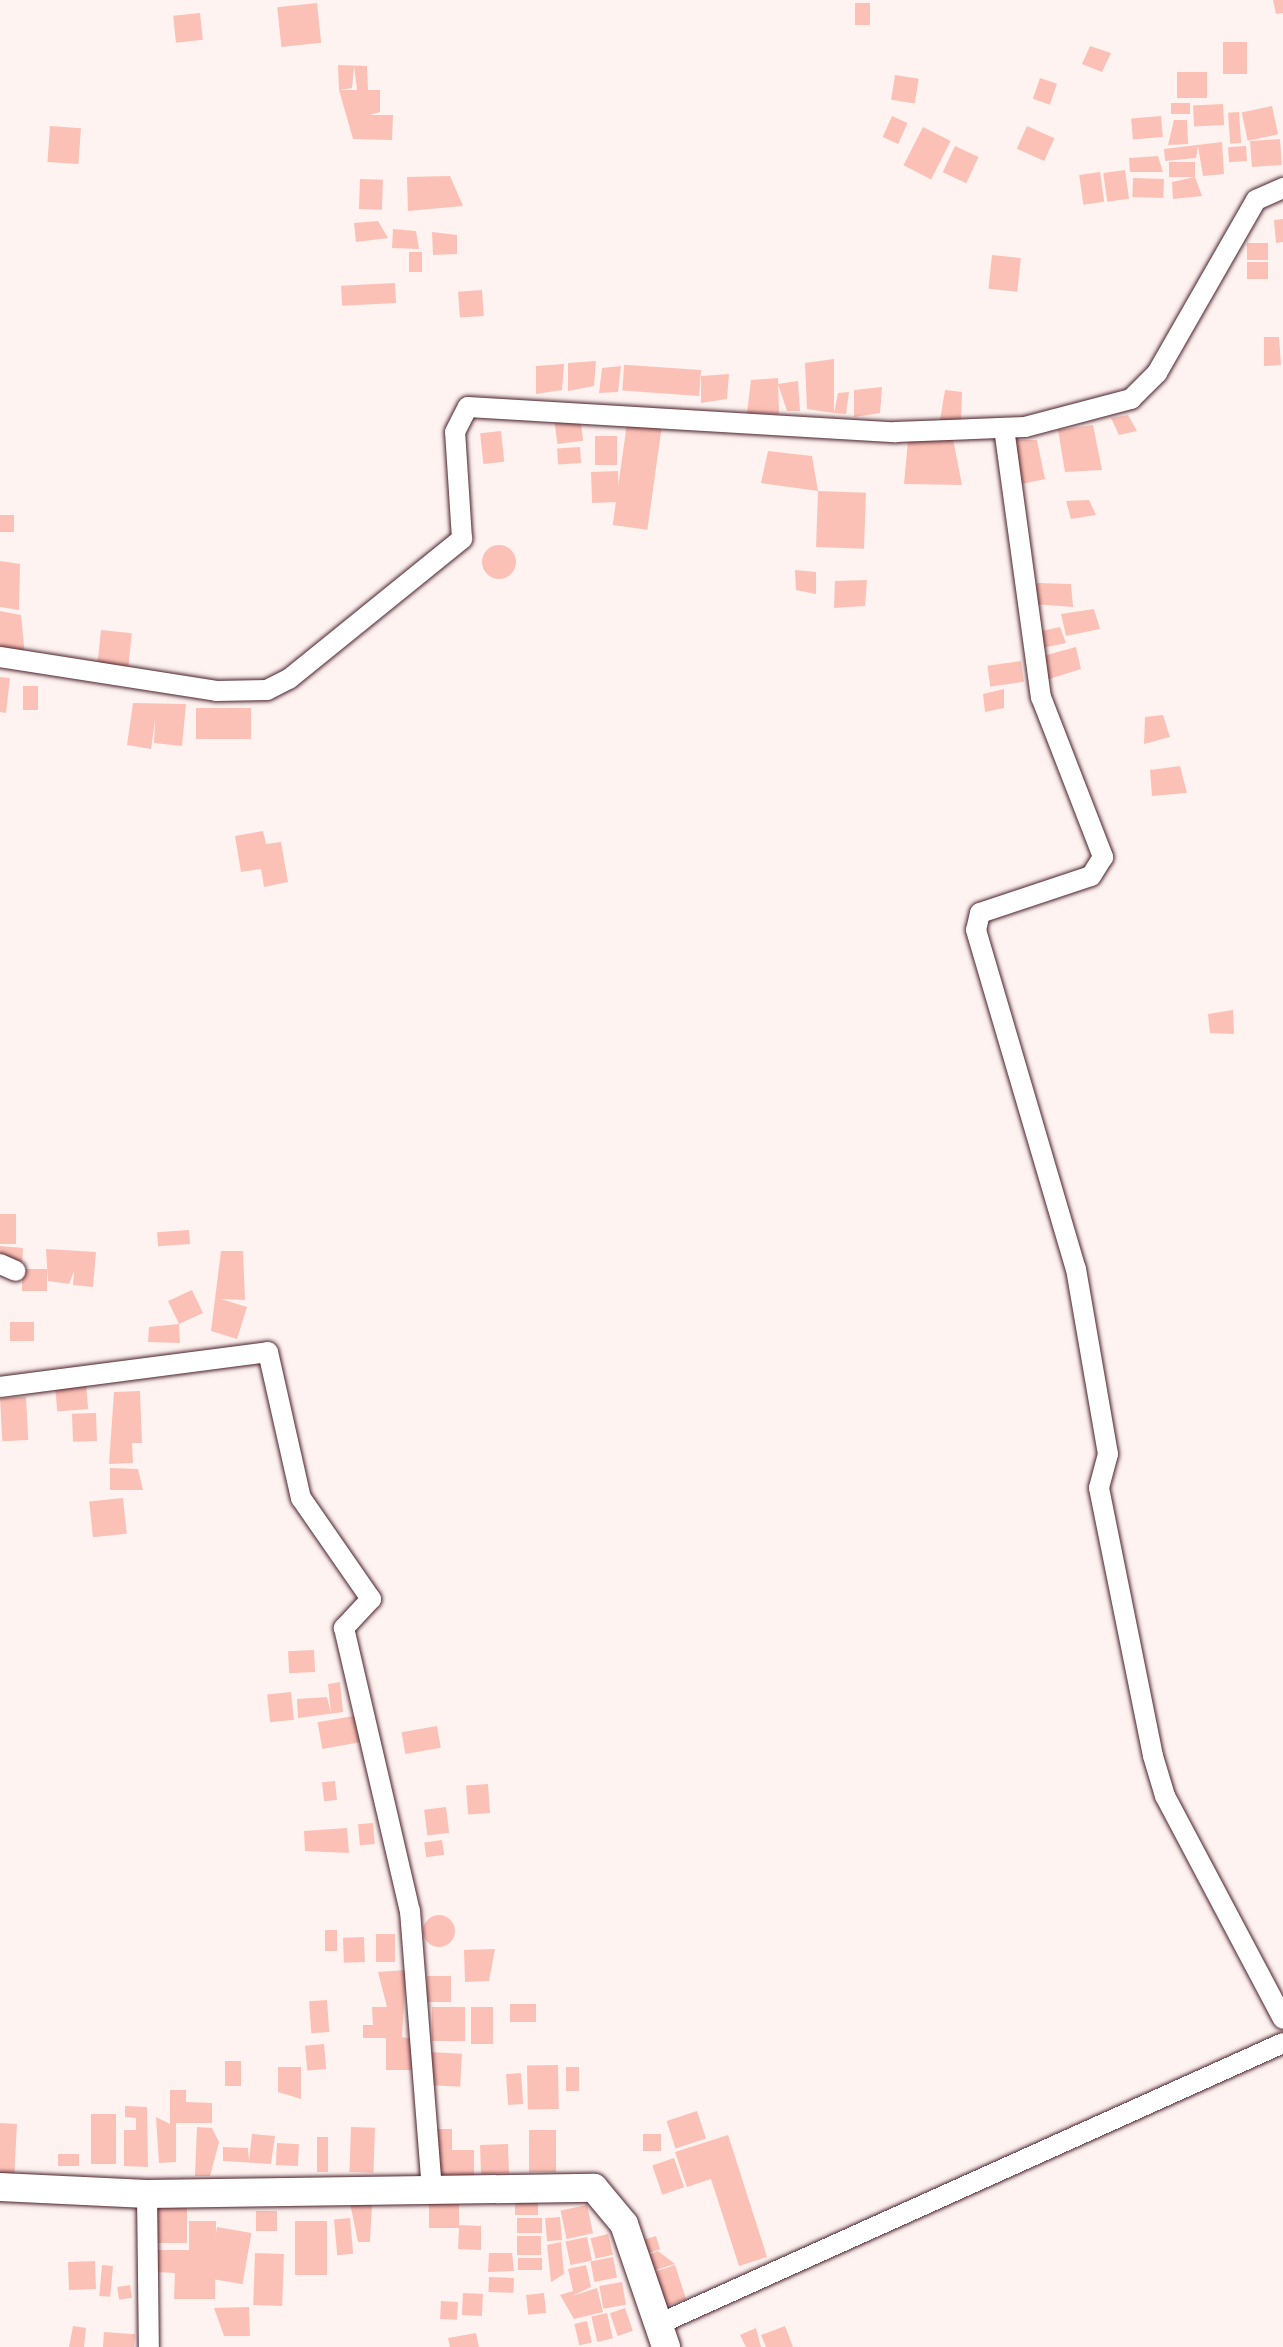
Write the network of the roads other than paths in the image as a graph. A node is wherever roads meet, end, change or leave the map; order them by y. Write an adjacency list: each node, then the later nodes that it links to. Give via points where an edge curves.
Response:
1 (1283, 188): 2 (street, via 1256,200 1157,372 1131,398)
2 (1004, 428): 3 (street, via 895,432 468,406 455,432 462,539 289,679 267,690 216,691); 5 (street, via 1041,697 1103,857 1091,876 980,913 976,930 1076,1269 1108,1454 1102,1505 1157,1769)
3 (0, 657)
4 (0, 1387): 8 (street, via 268,1352 300,1498 371,1599 344,1628 410,1911)
5 (1283, 2019)
6 (1283, 2043): 10 (street)
7 (0, 2187): 9 (street)
8 (432, 2192): 9 (street); 10 (street, via 578,2186 609,2198)
9 (148, 2194): 11 (street)
10 (663, 2336)
11 (149, 2347)

